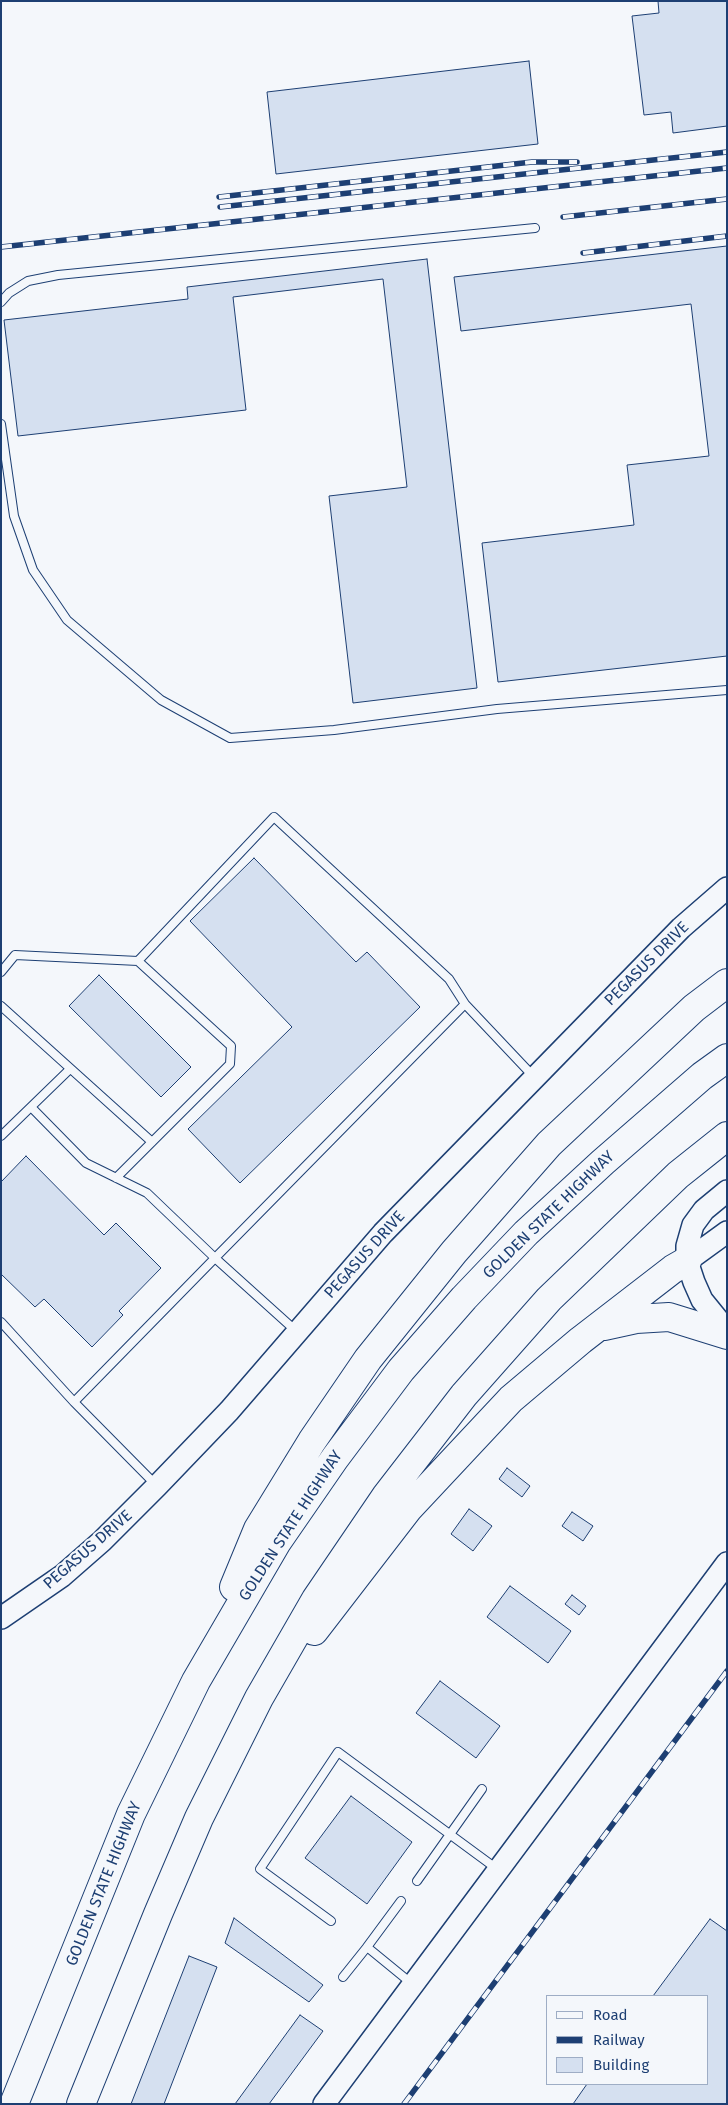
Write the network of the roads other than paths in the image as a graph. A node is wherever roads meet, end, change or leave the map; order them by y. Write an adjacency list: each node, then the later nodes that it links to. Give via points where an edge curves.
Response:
1 (535, 228): 2 (lane, via 58,275 28,281)
2 (1, 302)
3 (1, 424): 4 (lane, via 14,516 33,570 67,620 161,700 230,738 334,730 497,709)
4 (727, 690)
5 (727, 888): 13 (street, PEGASUS DRIVE, via 681,928)
6 (138, 960): 7 (lane, via 15,955); 9 (lane, via 274,817 449,979); 17 (lane, via 231,1046 230,1064)
7 (1, 972)
8 (727, 983): 32 (highway, via 694,1008 549,1144 454,1252 368,1359 258,1529)
9 (464, 1004): 13 (lane); 21 (lane)
10 (1, 1006): 12 (lane)
11 (727, 1058): 32 (highway, GOLDEN STATE HIGHWAY, via 610,1156 526,1233 401,1370 277,1542)
12 (70, 1069): 14 (lane); 17 (lane)
13 (536, 1078): 26 (street, PEGASUS DRIVE, via 383,1234)
14 (31, 1107): 15 (lane); 18 (lane, via 86,1163)
15 (1, 1136)
16 (727, 1136): 33 (highway, via 678,1175 549,1298 464,1395 386,1496 316,1599)
17 (152, 1142): 18 (lane)
18 (116, 1178): 21 (lane, via 147,1193)
19 (727, 1191): 22 (street, via 704,1210 693,1225 687,1246)
20 (727, 1232): 22 (street)
21 (215, 1258): 26 (lane); 28 (lane)
22 (688, 1260): 24 (highway); 25 (street, via 702,1300)
23 (1, 1322): 28 (lane)
24 (596, 1329): 27 (highway, via 636,1319 669,1316); 33 (highway, via 511,1399 449,1464 408,1509)
25 (727, 1331)
26 (298, 1332): 29 (street, PEGASUS DRIVE)
27 (727, 1335)
28 (74, 1402): 29 (lane)
29 (157, 1486): 31 (street, PEGASUS DRIVE, via 62,1576)
30 (727, 1562): 36 (street)
31 (1, 1618)
32 (196, 1681): 43 (highway, GOLDEN STATE HIGHWAY, via 131,1814)
33 (259, 1698): 44 (highway, via 192,1836)
34 (482, 1789): 35 (lane)
35 (450, 1833): 36 (lane); 37 (lane); 39 (lane, via 338,1752 260,1869)
36 (497, 1869): 42 (street)
37 (417, 1880)
38 (402, 1901): 40 (lane)
39 (331, 1921)
40 (367, 1947): 41 (lane); 42 (lane)
41 (344, 1977)
42 (413, 1984): 45 (street)
43 (14, 2104)
44 (81, 2104)
45 (324, 2104)

